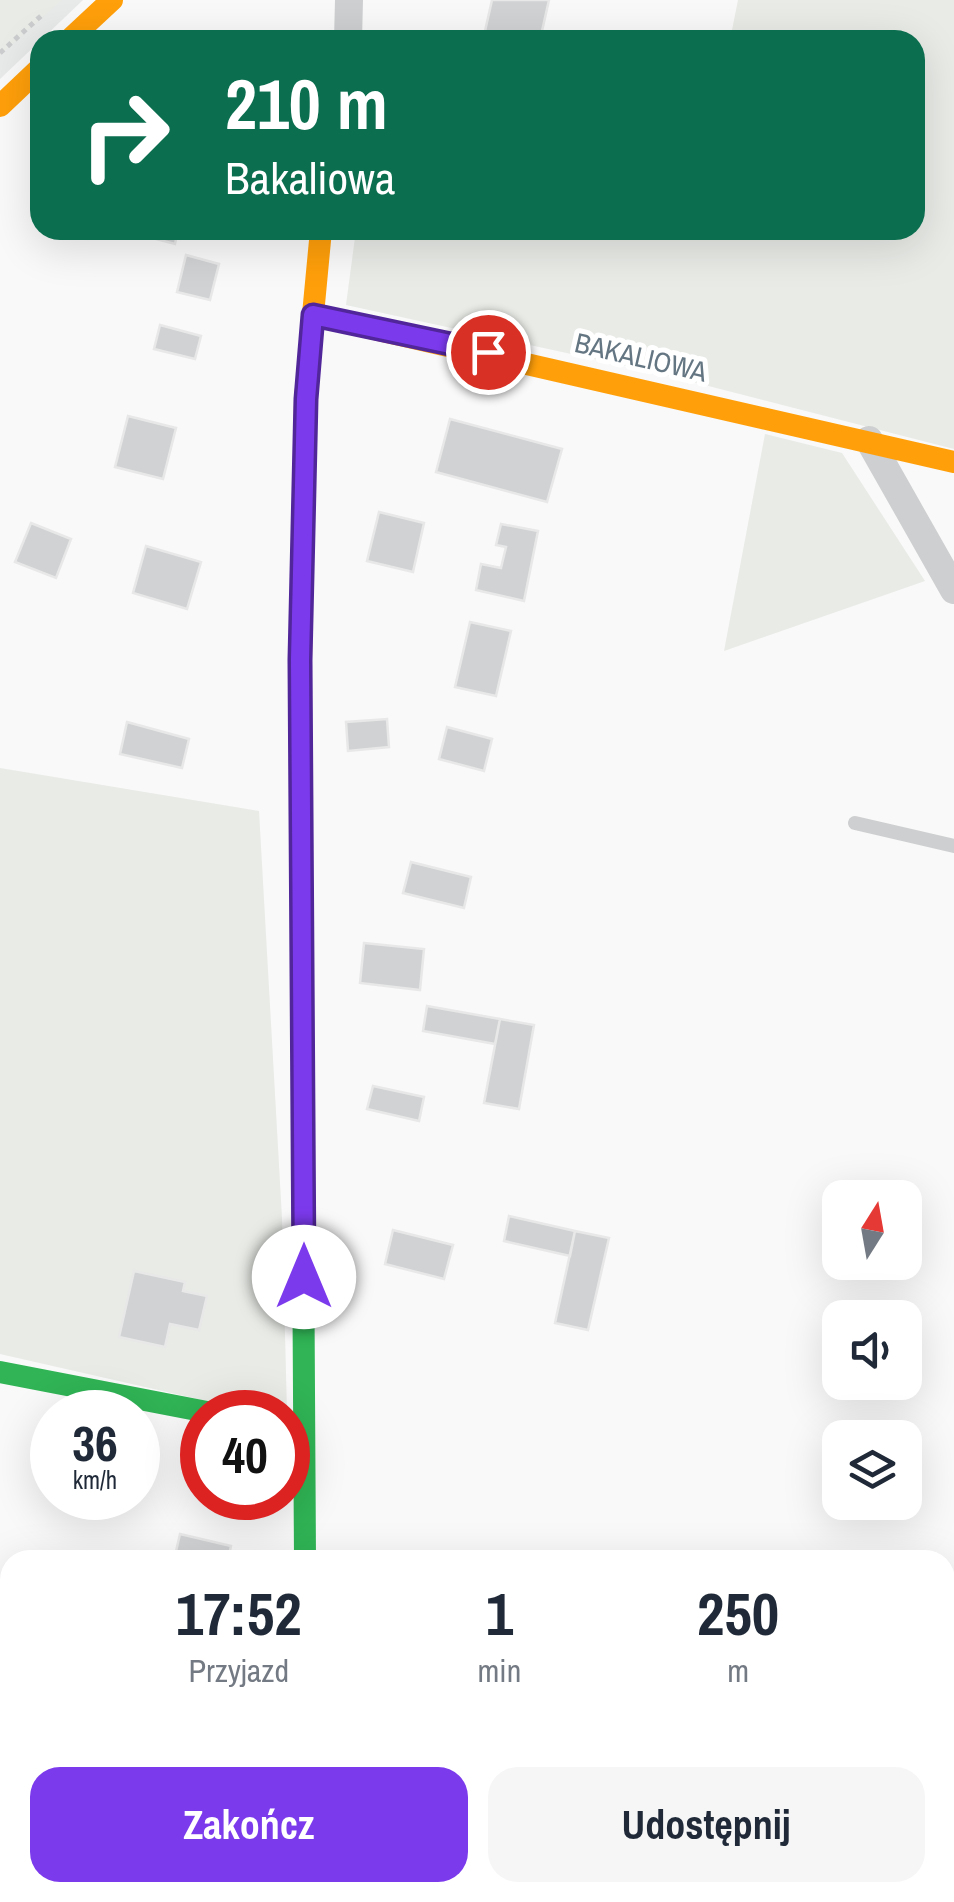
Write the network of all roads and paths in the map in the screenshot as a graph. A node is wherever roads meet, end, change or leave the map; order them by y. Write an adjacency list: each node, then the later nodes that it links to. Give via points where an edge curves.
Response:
1 (112, 0): 4 (street)
2 (350, 0): 5 (street)
3 (45, 13): 6 (path)
4 (80, 30)
5 (348, 30)
6 (0, 53)
7 (30, 78): 8 (street)
8 (0, 106)
9 (320, 240): 10 (street)
10 (313, 315): 11 (street, BAKALIOWA); 17 (street, via 300,660)
11 (869, 440): 12 (street, BAKALIOWA); 13 (street)
12 (954, 462)
13 (954, 590)
14 (854, 823): 15 (lane)
15 (954, 846)
16 (0, 1372): 18 (street)
17 (296, 1390)
18 (180, 1407)
19 (303, 1520): 20 (street)
20 (305, 1550)

